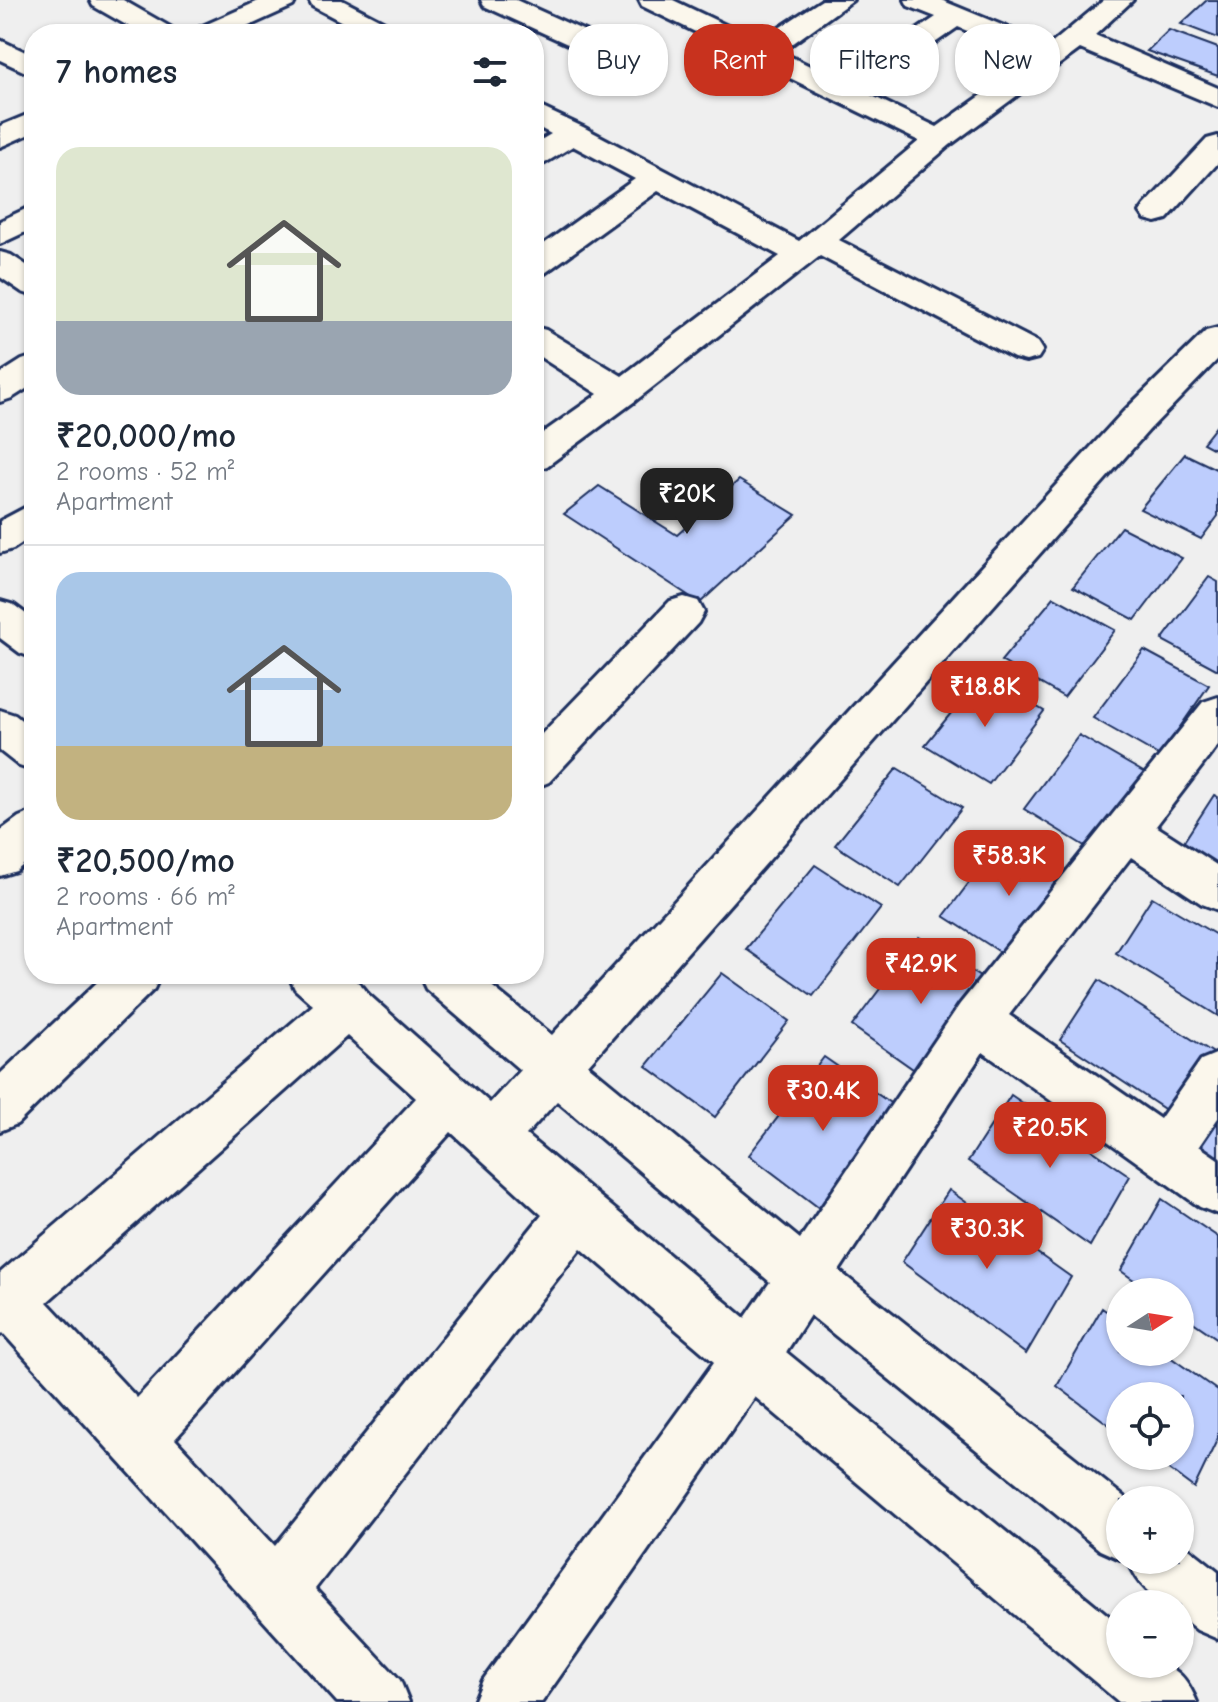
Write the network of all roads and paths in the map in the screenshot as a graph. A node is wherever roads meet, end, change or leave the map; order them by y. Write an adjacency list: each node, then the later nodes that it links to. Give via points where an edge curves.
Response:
1 (103, 0): 10 (street)
2 (283, 0): 11 (street)
3 (322, 0): 12 (street)
4 (494, 0): 16 (street)
5 (840, 0): 15 (street)
6 (919, 0): 9 (street)
7 (1120, 0): 17 (street)
8 (673, 3): 13 (street)
9 (956, 16): 14 (street); 17 (street)
10 (145, 24)
11 (230, 24)
12 (367, 24)
13 (711, 24)
14 (939, 28)
15 (794, 31)
16 (568, 34)
17 (1065, 47): 21 (street); 26 (street)
18 (0, 48): 19 (street)
19 (24, 62)
20 (852, 96): 26 (street)
21 (1218, 98)
22 (544, 118): 24 (street)
23 (24, 126): 25 (street)
24 (573, 133): 28 (street); 29 (street)
25 (0, 138)
26 (939, 139): 33 (street)
27 (1218, 145): 30 (street)
28 (544, 151)
29 (656, 178): 33 (street); 34 (street)
30 (1156, 212)
31 (24, 221): 32 (street)
32 (0, 234)
33 (810, 248): 39 (street); 42 (street)
34 (544, 259)
35 (0, 262): 36 (street)
36 (24, 278)
37 (1218, 339): 61 (street, via 1136,421)
38 (544, 344): 42 (street)
39 (1026, 350)
40 (24, 374): 41 (street)
41 (0, 390)
42 (623, 393): 43 (street)
43 (544, 450)
44 (24, 523): 45 (street)
45 (0, 539)
46 (684, 612): 52 (street)
47 (0, 616): 48 (street)
48 (24, 634)
49 (1218, 714): 53 (street)
50 (0, 727): 51 (street)
51 (24, 746)
52 (544, 759)
53 (1126, 830): 56 (street); 60 (street)
54 (24, 838): 55 (street)
55 (0, 857)
56 (1218, 890)
57 (128, 984): 64 (street)
58 (454, 984): 61 (street)
59 (330, 989): 63 (street); 70 (street)
60 (977, 1020): 66 (street); 69 (street)
61 (554, 1066): 65 (street); 69 (street)
62 (1218, 1076): 66 (street)
63 (450, 1097): 65 (street); 72 (street)
64 (0, 1107)
65 (491, 1138): 68 (street)
66 (1166, 1152): 67 (street)
67 (1218, 1189)
68 (577, 1212): 71 (street); 75 (street)
69 (805, 1277): 71 (street); 73 (street)
70 (5, 1304): 72 (street)
71 (750, 1358): 78 (street); 79 (street)
72 (137, 1439): 75 (street)
73 (1106, 1519)
74 (1174, 1574): 76 (street)
75 (276, 1591): 77 (street)
76 (1218, 1609)
77 (378, 1702)
78 (505, 1702)
79 (1166, 1702)

